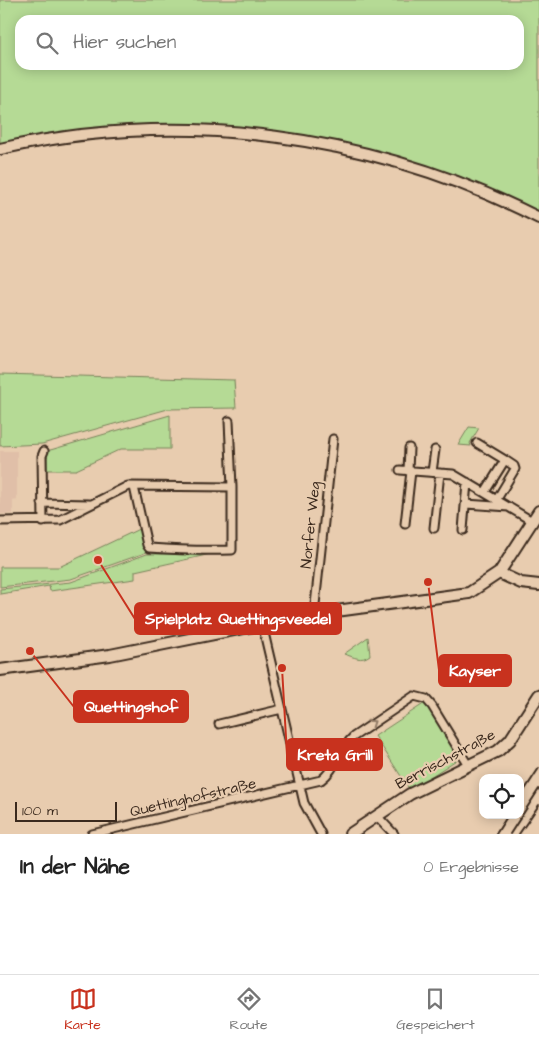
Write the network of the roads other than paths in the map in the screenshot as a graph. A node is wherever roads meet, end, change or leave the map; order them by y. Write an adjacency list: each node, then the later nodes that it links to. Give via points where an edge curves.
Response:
1 (0, 149): 2 (street, via 67,137 139,130 262,135 328,145 395,161 460,183)
2 (539, 218)
3 (229, 422): 14 (street)
4 (333, 439): 30 (street, Norfer Weg)
5 (478, 443): 9 (street)
6 (409, 448): 10 (street)
7 (435, 450): 11 (street)
8 (44, 451): 17 (street)
9 (505, 460): 15 (street); 16 (street, via 515,469)
10 (406, 471): 11 (street); 25 (street)
11 (436, 473): 12 (street, via 453,474); 26 (street)
12 (468, 482): 15 (street); 19 (street)
13 (134, 487): 14 (street); 14 (street, via 146,545 196,552 232,550); 18 (street, via 128,486)
14 (232, 487)
15 (485, 492): 16 (street)
16 (497, 499): 20 (street)
17 (42, 503): 18 (street); 24 (street)
18 (89, 504): 24 (street, via 60,520)
19 (466, 504): 20 (street); 27 (street)
20 (509, 507): 23 (street)
21 (539, 511): 23 (street)
22 (0, 521): 24 (street)
23 (532, 521): 28 (street)
24 (43, 522)
25 (405, 524)
26 (434, 528)
27 (463, 530)
28 (499, 572): 29 (street, via 521,583); 30 (street, via 469,593)
29 (539, 585)
30 (314, 614): 31 (street)
31 (262, 624): 32 (street, via 110,655); 34 (street)
32 (0, 670)
33 (539, 695): 36 (street, Berrischstraße, via 504,746)
34 (282, 709): 35 (street); 37 (street)
35 (219, 724)
36 (468, 765): 37 (street, Quettinghofstraße, one-way to 36, via 328,775 353,737 414,696 426,699 432,706); 38 (street, Berrischstraße, via 410,794)
37 (299, 787): 39 (street, Quettinghofstraße); 40 (street, via 308,814)
38 (377, 816): 41 (street, Berrischstraße); 42 (street)
39 (92, 834)
40 (321, 834)
41 (350, 834)
42 (394, 834)

